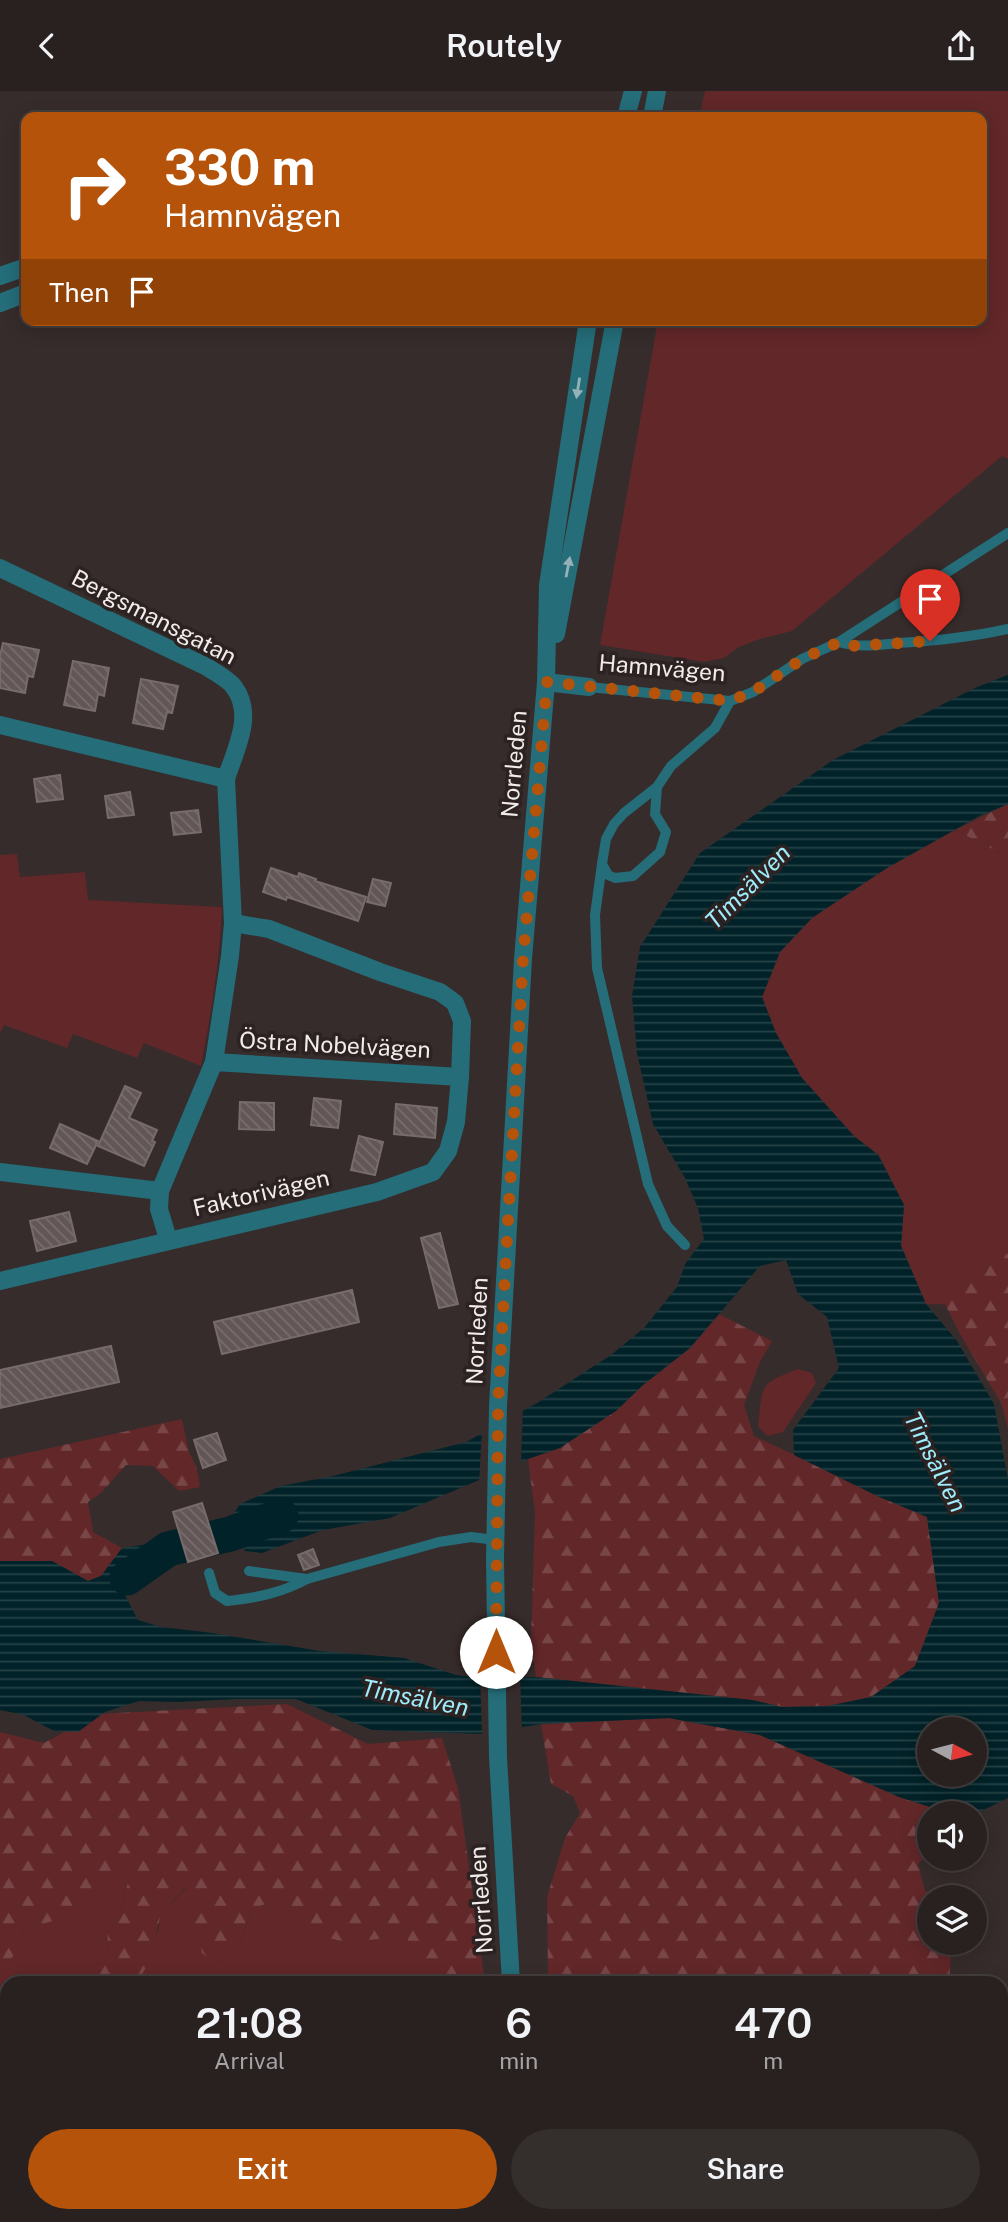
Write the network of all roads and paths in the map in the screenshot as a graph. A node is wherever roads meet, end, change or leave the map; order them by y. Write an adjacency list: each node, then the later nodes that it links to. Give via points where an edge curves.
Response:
1 (633, 91): 3 (street)
2 (657, 91): 4 (street)
3 (627, 112)
4 (653, 112)
5 (21, 269): 6 (street)
6 (0, 276)
7 (21, 295): 8 (street)
8 (0, 303)
9 (587, 326): 15 (street, Norrleden, one-way to 15, via 548,585)
10 (614, 326): 15 (street, Norrleden, one-way to 10)
11 (1008, 533): 14 (lane)
12 (0, 568): 19 (street, Bergsmansgatan, via 207,667 233,685 244,704 243,728)
13 (1008, 629): 14 (lane, Hamnvägen, via 930,641 855,646)
14 (839, 642): 17 (lane, Hamnvägen)
15 (547, 682): 16 (street, Hamnvägen); 30 (street, Norrleden, via 523,959 498,1406)
16 (589, 687): 17 (lane, Hamnvägen)
17 (730, 701): 20 (lane, via 715,728 671,766)
18 (0, 726): 19 (street)
19 (226, 779): 22 (street)
20 (657, 787): 21 (lane, via 614,824); 21 (lane, via 655,814 666,832 660,852 633,876 615,878)
21 (602, 863): 28 (lane, via 595,915 597,968 648,1184 667,1226)
22 (233, 923): 23 (street); 24 (street, Faktorivägen, via 270,929 440,992 455,1003 462,1021)
23 (214, 1062): 24 (street, Östra Nobelvägen); 26 (street, Östra Nobelvägen)
24 (460, 1077): 27 (street, Faktorivägen, via 448,1151 433,1173 377,1192)
25 (0, 1172): 26 (street)
26 (160, 1191): 27 (street, via 159,1209)
27 (168, 1240): 29 (street, Faktorivägen)
28 (685, 1245)
29 (0, 1281)
30 (496, 1540): 33 (lane, via 471,1537 439,1542); 34 (street, Norrleden, via 498,1757)
31 (249, 1571): 33 (lane)
32 (208, 1573): 33 (lane, via 215,1593 227,1601 292,1588)
33 (307, 1579)
34 (511, 1976)

